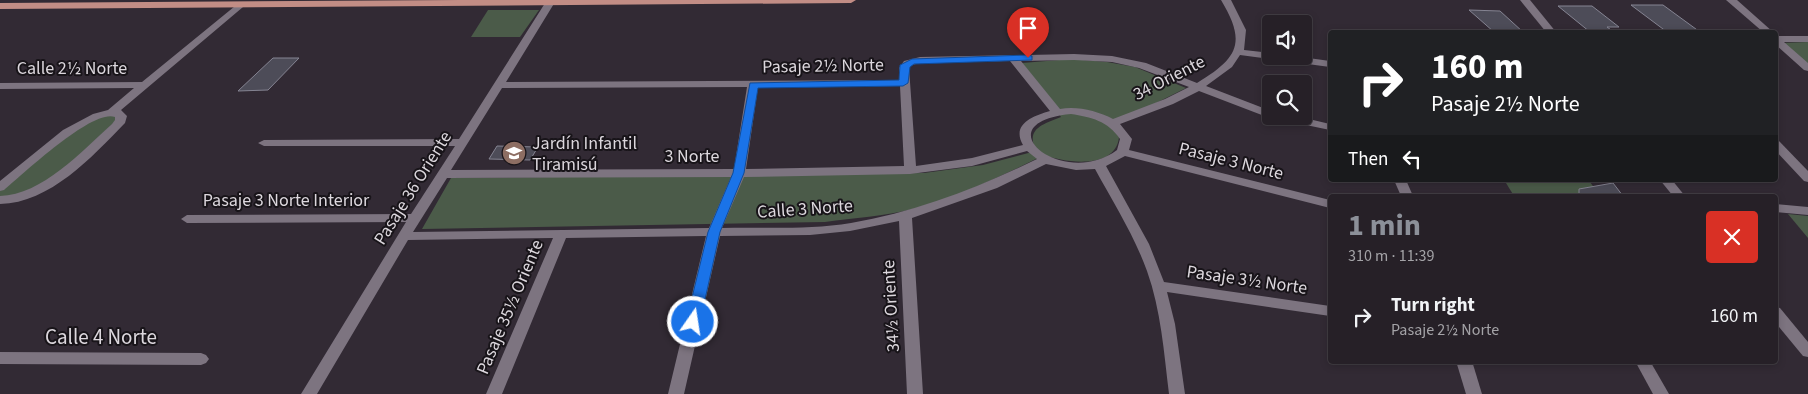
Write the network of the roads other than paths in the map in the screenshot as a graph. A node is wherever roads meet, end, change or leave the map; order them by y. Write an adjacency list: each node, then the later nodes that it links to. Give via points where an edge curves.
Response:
1 (851, 0): 7 (main road)
2 (1226, 0): 17 (street, via 1242,30)
3 (1526, 0): 12 (street)
4 (1731, 0): 13 (street)
5 (192, 2): 6 (main road); 9 (main road)
6 (217, 2): 10 (main road)
7 (550, 2): 10 (main road); 23 (street, Pasaje 36 Oriente)
8 (28, 3): 9 (main road); 11 (main road)
9 (51, 3)
10 (240, 5): 22 (street)
11 (0, 6)
12 (1549, 30)
13 (1766, 30)
14 (1778, 39): 15 (street)
15 (1808, 39)
16 (1778, 42): 20 (street)
17 (1237, 52): 19 (street); 26 (street, 34 Oriente, via 1226,67)
18 (1013, 58): 21 (street, Pasaje 2½ Norte, via 912,62 905,65); 26 (street, Pasaje 2½ Norte, via 1112,59 1142,65); 28 (street)
19 (1328, 64)
20 (1808, 68)
21 (903, 83): 24 (street, Pasaje 2½ Norte); 40 (street)
22 (144, 85): 25 (street, Calle 2½ Norte); 27 (street)
23 (499, 85): 24 (street, Pasaje 2½ Norte); 33 (street, Pasaje 36 Oriente)
24 (753, 85): 41 (street)
25 (0, 86)
26 (1197, 87): 29 (street, Pasaje 2½ Norte); 31 (street, 34 Oriente)
27 (112, 112): 46 (street, via 75,126); 49 (street, via 121,116 121,121 46,186 27,196)
28 (1056, 112): 31 (street, via 1086,113); 36 (street, via 1030,123 1025,131)
29 (1262, 112)
30 (1312, 122): 32 (street)
31 (1112, 123): 37 (street, via 1126,140)
32 (1328, 126)
33 (463, 142): 34 (street); 42 (street, Pasaje 36 Oriente)
34 (264, 143)
35 (1778, 146): 43 (street)
36 (1029, 147): 38 (street); 40 (street, 3 Norte, via 972,162)
37 (1123, 152): 39 (street); 50 (street, Pasaje 3 Norte)
38 (1046, 159): 39 (street, via 1069,166); 53 (street, Calle 3 Norte, via 993,185)
39 (1098, 165): 59 (street, via 1148,255)
40 (910, 170): 41 (street, 3 Norte)
41 (739, 173): 42 (street, 3 Norte); 56 (street)
42 (443, 174): 54 (street, Pasaje 36 Oriente)
43 (1808, 178)
44 (1401, 182): 47 (street)
45 (1668, 182): 48 (street)
46 (0, 187)
47 (1406, 194)
48 (1677, 194)
49 (2, 202)
50 (1328, 203)
51 (1778, 208): 52 (street)
52 (1808, 211)
53 (905, 216): 56 (street, Calle 3 Norte, via 810,231); 70 (street, 34½ Oriente)
54 (416, 218): 55 (street, Pasaje 3 Norte Interior); 58 (street, Pasaje 36 Oriente)
55 (187, 219)
56 (714, 232): 57 (street, Calle 3 Norte); 69 (street)
57 (561, 234): 58 (street, Calle 3 Norte); 68 (street, Pasaje 35½ Oriente)
58 (404, 236): 67 (street, Pasaje 36 Oriente)
59 (1158, 286): 60 (street, Pasaje 3½ Norte); 71 (street, via 1168,321)
60 (1328, 311)
61 (1778, 316): 62 (street)
62 (1808, 352)
63 (0, 358): 64 (street, Calle 4 Norte)
64 (201, 359)
65 (1465, 364): 72 (street)
66 (1644, 364): 73 (street)
67 (309, 394)
68 (494, 394)
69 (676, 394)
70 (915, 394)
71 (1177, 394)
72 (1474, 394)
73 (1661, 394)

